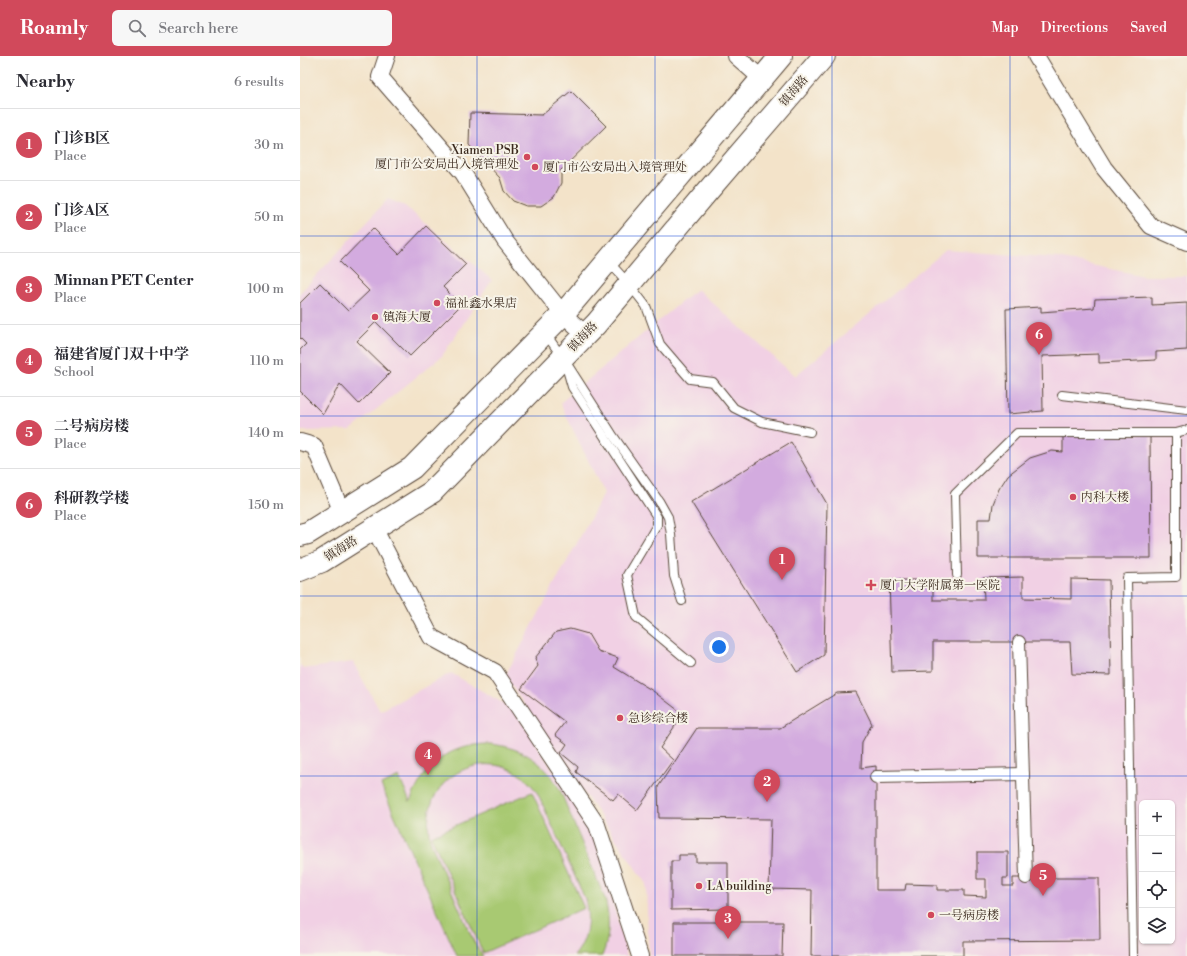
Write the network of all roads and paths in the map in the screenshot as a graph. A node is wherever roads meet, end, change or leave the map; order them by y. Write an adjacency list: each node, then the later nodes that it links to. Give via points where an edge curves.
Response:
1 (387, 56): 10 (street, via 380,77 463,173 504,242)
2 (736, 56): 6 (street)
3 (781, 56): 6 (main road)
4 (824, 56): 9 (main road, 镇海路)
5 (1036, 56): 7 (street, via 1104,168 1151,226)
6 (762, 79): 8 (main road)
7 (1187, 242)
8 (608, 261): 9 (lane); 10 (main road)
9 (629, 284): 12 (main road, 镇海路); 17 (lane, via 646,306 660,344 690,379 713,382 734,408 762,422)
10 (563, 314): 11 (main road); 12 (street)
11 (545, 333): 13 (lane); 20 (main road, via 412,468)
12 (586, 335): 13 (main road, 镇海路)
13 (563, 358): 21 (main road, 镇海路, via 432,492); 25 (lane, via 668,517 674,576); 27 (lane, via 572,387 657,517 657,525 627,575 636,617)
14 (1062, 395): 15 (lane)
15 (1187, 410)
16 (1187, 430): 18 (lane)
17 (810, 432)
18 (1176, 433): 24 (lane, via 1017,433 955,494); 32 (lane, via 1176,577 1127,578)
19 (300, 442): 20 (street, via 314,446)
20 (342, 512): 22 (main road, via 308,533)
21 (374, 528): 23 (main road, 镇海路, via 322,560); 31 (street, via 431,637 495,672 597,825)
22 (300, 535)
23 (300, 570)
24 (957, 575)
25 (682, 600)
26 (1019, 642): 28 (street)
27 (691, 663)
28 (1023, 774): 29 (street); 30 (street)
29 (876, 777)
30 (1026, 878)
31 (640, 956)
32 (1133, 956)

